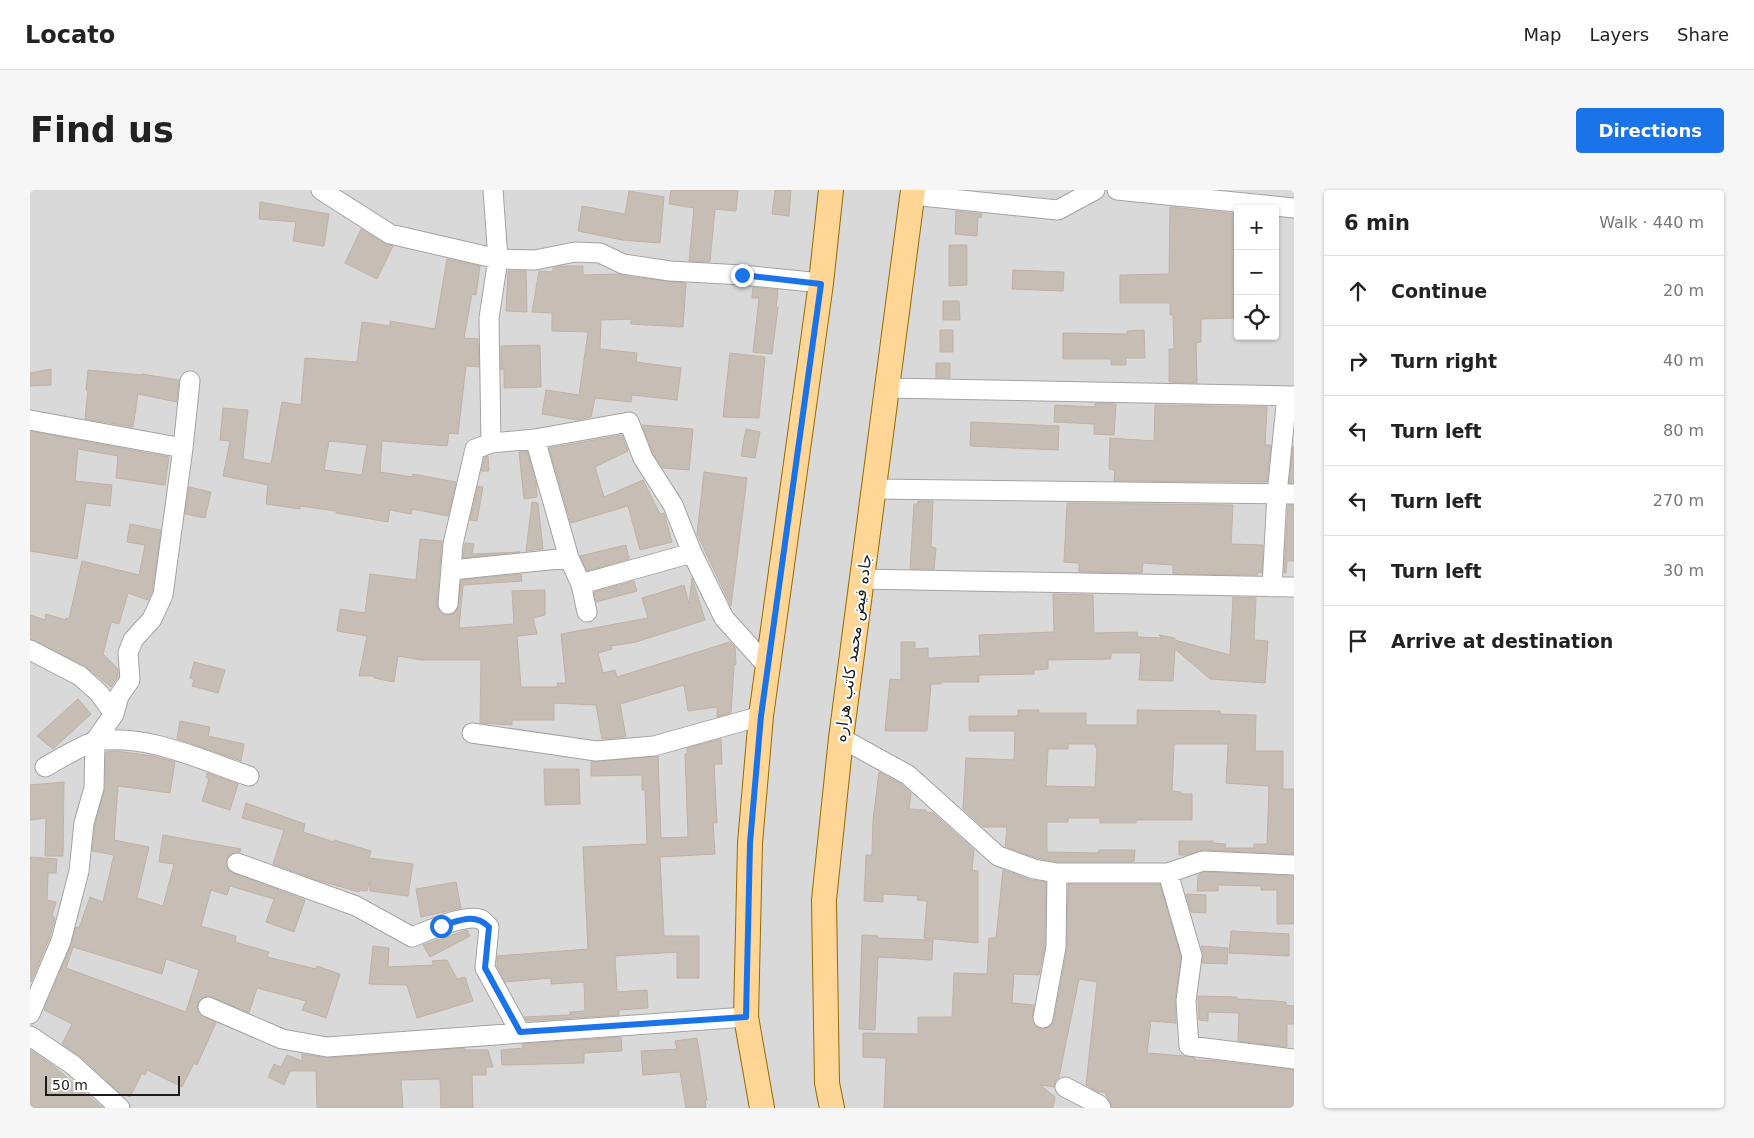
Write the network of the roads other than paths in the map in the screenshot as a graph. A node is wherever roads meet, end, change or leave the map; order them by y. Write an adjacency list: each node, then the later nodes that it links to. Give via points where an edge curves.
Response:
1 (321, 190): 8 (street, via 390,234)
2 (493, 190): 8 (street)
3 (831, 190): 9 (main road)
4 (1095, 190): 6 (street, via 1058,210)
5 (1117, 190): 7 (street)
6 (913, 193): 11 (main road, جاده فیض محمد کاتب هزاره)
7 (1294, 208)
8 (498, 259): 9 (street, via 535,260 575,252 600,253 623,264 670,271); 15 (street, via 489,318)
9 (821, 284): 29 (main road)
10 (190, 381): 16 (street)
11 (887, 388): 12 (street); 17 (main road, جاده فیض محمد کاتب هزاره)
12 (1291, 396): 18 (street)
13 (30, 420): 16 (street)
14 (535, 439): 15 (street); 19 (street, via 628,422 643,458 673,505); 20 (street)
15 (491, 444): 21 (street, via 475,450 453,544)
16 (183, 448): 30 (street, via 163,595 152,619 133,640 128,653 130,680 119,696)
17 (874, 489): 18 (street); 22 (main road, جاده فیض محمد کاتب هزاره)
18 (1286, 494): 24 (street)
19 (692, 553): 23 (street); 29 (street, via 724,618)
20 (569, 558): 21 (street); 23 (street)
21 (452, 570): 26 (street)
22 (862, 579): 24 (street); 33 (main road, جاده فیض محمد کاتب هزاره)
23 (581, 584): 27 (street)
24 (1272, 587): 25 (street)
25 (1294, 587)
26 (448, 604)
27 (587, 612)
28 (30, 650): 30 (street, via 80,676)
29 (768, 667): 31 (main road)
30 (114, 714): 34 (street)
31 (761, 716): 32 (street, via 654,746 596,752); 43 (main road, via 750,843)
32 (472, 733)
33 (840, 738): 39 (street, via 908,775 998,856 1034,869); 51 (main road, جاده فیض محمد کاتب هزاره, via 824,900 827,1083)
34 (95, 741): 35 (street); 36 (street, via 132,740 158,745); 42 (street, via 94,788 84,823 79,871 60,941)
35 (45, 767)
36 (249, 776)
37 (237, 863): 45 (street, via 356,906 412,938 469,918 482,920 489,927 485,968)
38 (1294, 865): 40 (street, via 1202,861)
39 (1057, 873): 40 (street); 44 (street, via 1056,947)
40 (1168, 874): 47 (street, via 1192,956 1186,1001 1189,1046)
41 (208, 1007): 45 (street, via 282,1039 327,1047)
42 (30, 1014)
43 (746, 1017): 45 (street); 50 (main road)
44 (1043, 1018)
45 (520, 1032)
46 (30, 1036): 49 (street, via 73,1065)
47 (1294, 1059)
48 (1065, 1087): 52 (street)
49 (120, 1108)
50 (762, 1108)
51 (832, 1108)
52 (1101, 1108)

